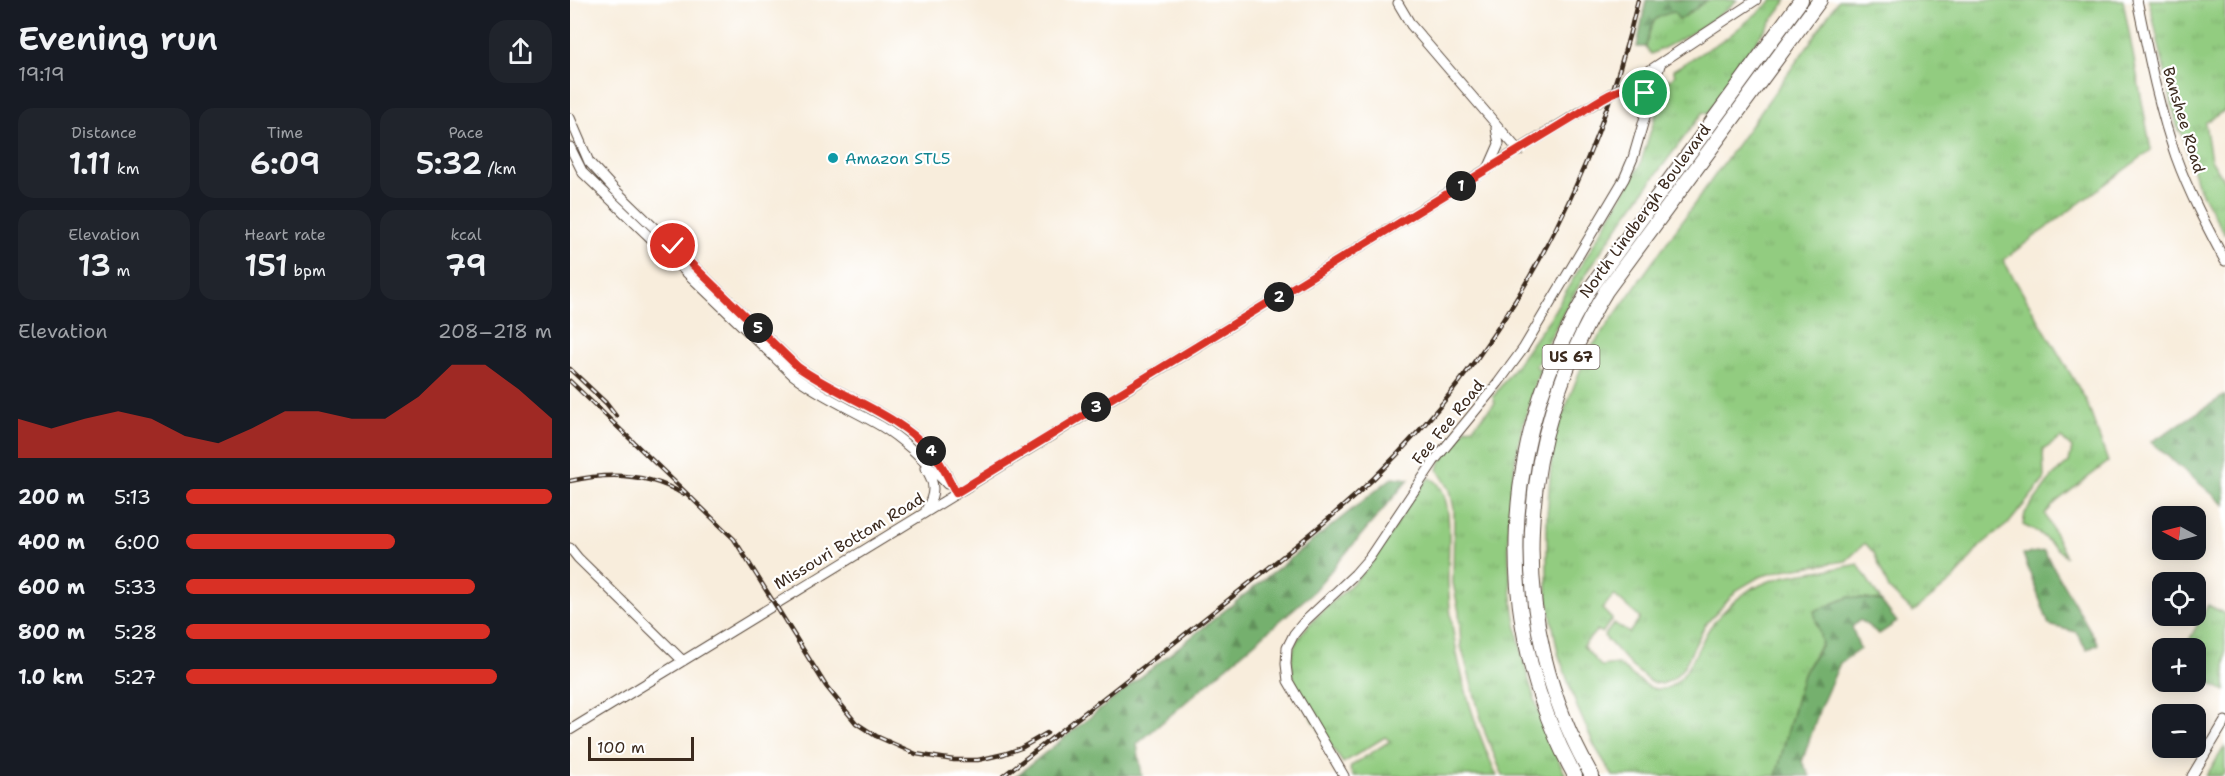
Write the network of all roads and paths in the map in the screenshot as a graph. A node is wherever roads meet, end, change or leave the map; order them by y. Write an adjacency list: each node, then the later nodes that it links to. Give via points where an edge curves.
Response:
1 (1756, 0): 6 (street, Missouri Bottom Road)
2 (1801, 0): 25 (highway, North Lindbergh Boulevard / US 67, via 1589,290 1556,353 1536,410 1517,514 1519,592 1541,698)
3 (1820, 0): 26 (highway, North Lindbergh Boulevard / US 67, via 1606,291 1569,361 1551,410 1539,462 1533,515 1534,594 1557,697)
4 (2137, 0): 14 (street, Banshee Road, via 2170,139)
5 (1398, 3): 10 (street, via 1411,25)
6 (1660, 65): 7 (street, Missouri Bottom Road, bridge); 8 (street, Fee Fee Road)
7 (1622, 88): 8 (street, via 1645,93); 12 (street, Missouri Bottom Road, bridge)
8 (1647, 115): 24 (street, Fee Fee Road, via 1615,197 1522,349 1434,461 1369,558 1304,622 1287,648 1288,681)
9 (570, 118): 18 (street, via 589,162 619,194 798,367 888,416 914,435 934,454)
10 (1494, 123): 12 (street); 13 (street, via 1499,144)
11 (570, 147): 17 (street, via 583,173 793,375 811,389 882,427)
12 (1519, 151): 13 (street, Missouri Bottom Road)
13 (1488, 170): 18 (street, Missouri Bottom Road)
14 (2216, 243): 15 (street, Banshee Road); 16 (street, Banshee Road)
15 (2225, 252)
16 (2225, 261)
17 (911, 449): 18 (street); 19 (street, via 932,477 934,486)
18 (956, 493): 19 (street, Missouri Bottom Road)
19 (924, 512): 21 (street, Missouri Bottom Road)
20 (570, 548): 21 (street)
21 (684, 661): 23 (street, Missouri Bottom Road)
22 (2225, 721): 27 (street)
23 (570, 730)
24 (1344, 776)
25 (1575, 776)
26 (1592, 776)
27 (2192, 776)

